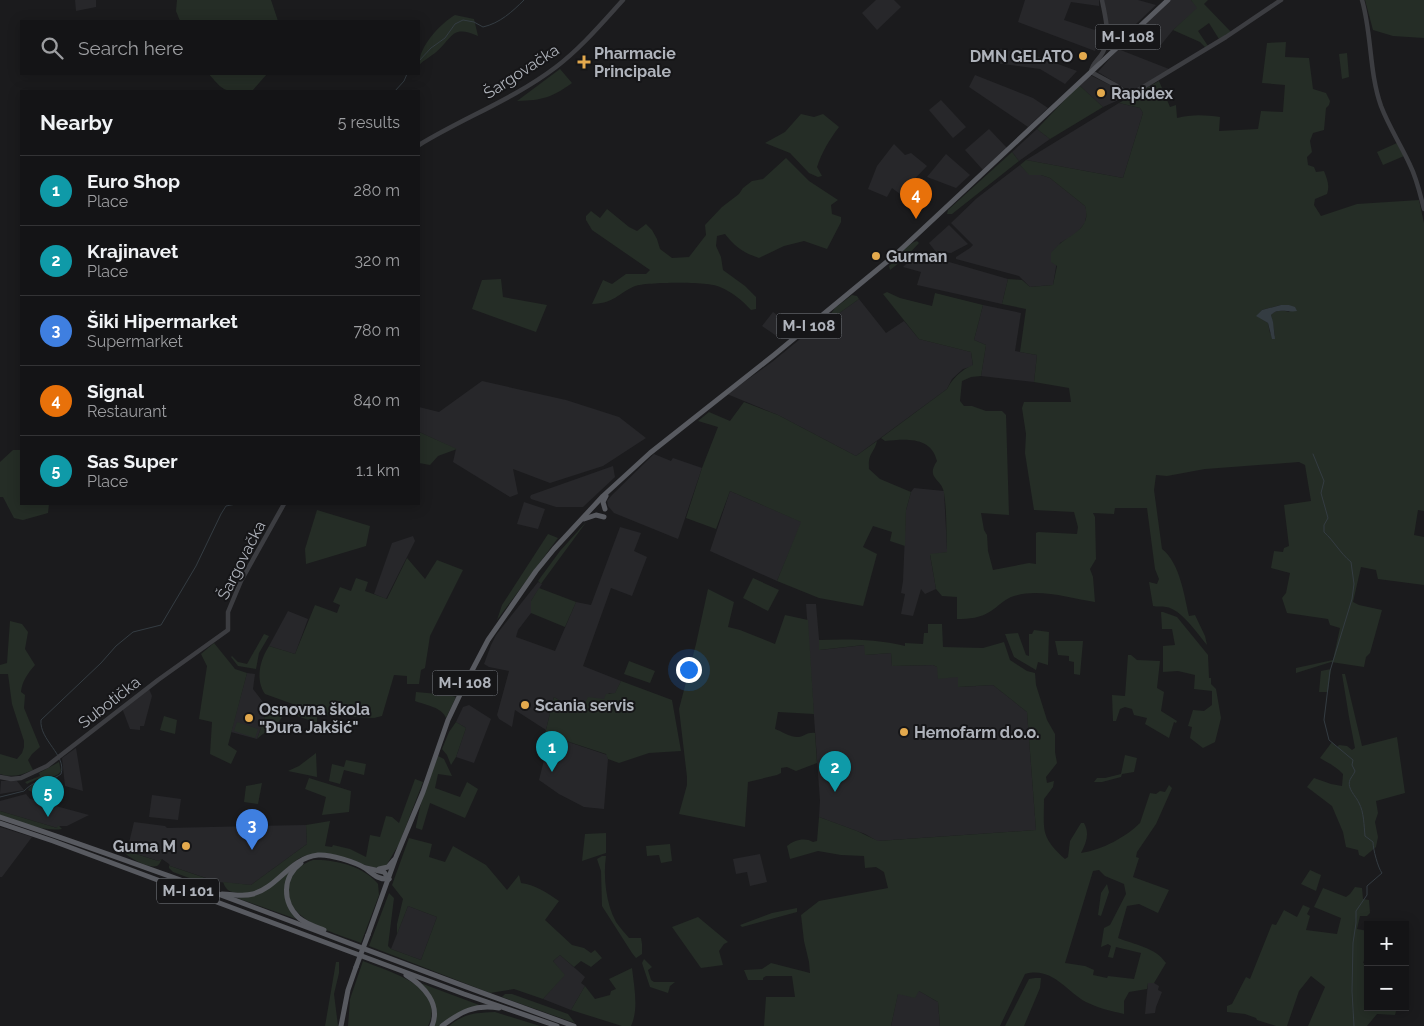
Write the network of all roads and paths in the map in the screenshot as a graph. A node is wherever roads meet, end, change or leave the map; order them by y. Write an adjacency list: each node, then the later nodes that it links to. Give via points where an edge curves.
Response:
1 (624, 0): 7 (street, Šargovačka, via 554,68)
2 (1102, 0): 6 (street, via 1107,37 1104,50 1091,66)
3 (1168, 0): 6 (main road, M-I 108)
4 (1281, 0): 6 (street, via 1130,95)
5 (1362, 0): 8 (street, via 1381,106 1411,166)
6 (1091, 72): 9 (main road, M-I 108, via 895,255 669,437)
7 (420, 144)
8 (1424, 209)
9 (612, 488): 11 (main road, via 604,499); 13 (main road, M-I 108)
10 (283, 505): 14 (street, Šargovačka, via 241,581 228,612)
11 (605, 509)
12 (604, 517): 13 (main road, via 591,516)
13 (575, 526): 19 (main road, M-I 108, via 528,582 488,640 448,720 420,801)
14 (228, 630): 15 (street, Subotička, via 106,718 54,761 24,777)
15 (0, 777)
16 (0, 818): 24 (main road, M-I 101, via 129,860)
17 (0, 823): 27 (main road, M-I 101)
18 (309, 857): 20 (main road, via 334,857); 24 (main road, via 295,863 258,893 244,896); 26 (main road, via 288,878 286,894 290,906 305,922)
19 (396, 857): 21 (main road, via 388,867); 23 (main road, M-I 108)
20 (364, 868): 21 (main road); 22 (main road)
21 (378, 870): 23 (main road)
22 (375, 876): 23 (main road); 25 (main road, via 382,885)
23 (389, 879): 25 (main road, M-I 108)
24 (217, 894): 26 (main road, M-I 101)
25 (382, 896): 28 (main road, M-I 108, bridge)
26 (353, 944): 35 (main road, M-I 101)
27 (376, 961): 29 (main road, M-I 101); 32 (main road, via 424,989 433,1006)
28 (344, 1007): 30 (main road, M-I 108); 31 (main road)
29 (531, 1016): 33 (main road, via 495,1008 478,1008 464,1011); 34 (main road, M-I 101)
30 (341, 1026)
31 (346, 1026)
32 (432, 1026)
33 (442, 1026)
34 (557, 1026)
35 (574, 1026)

